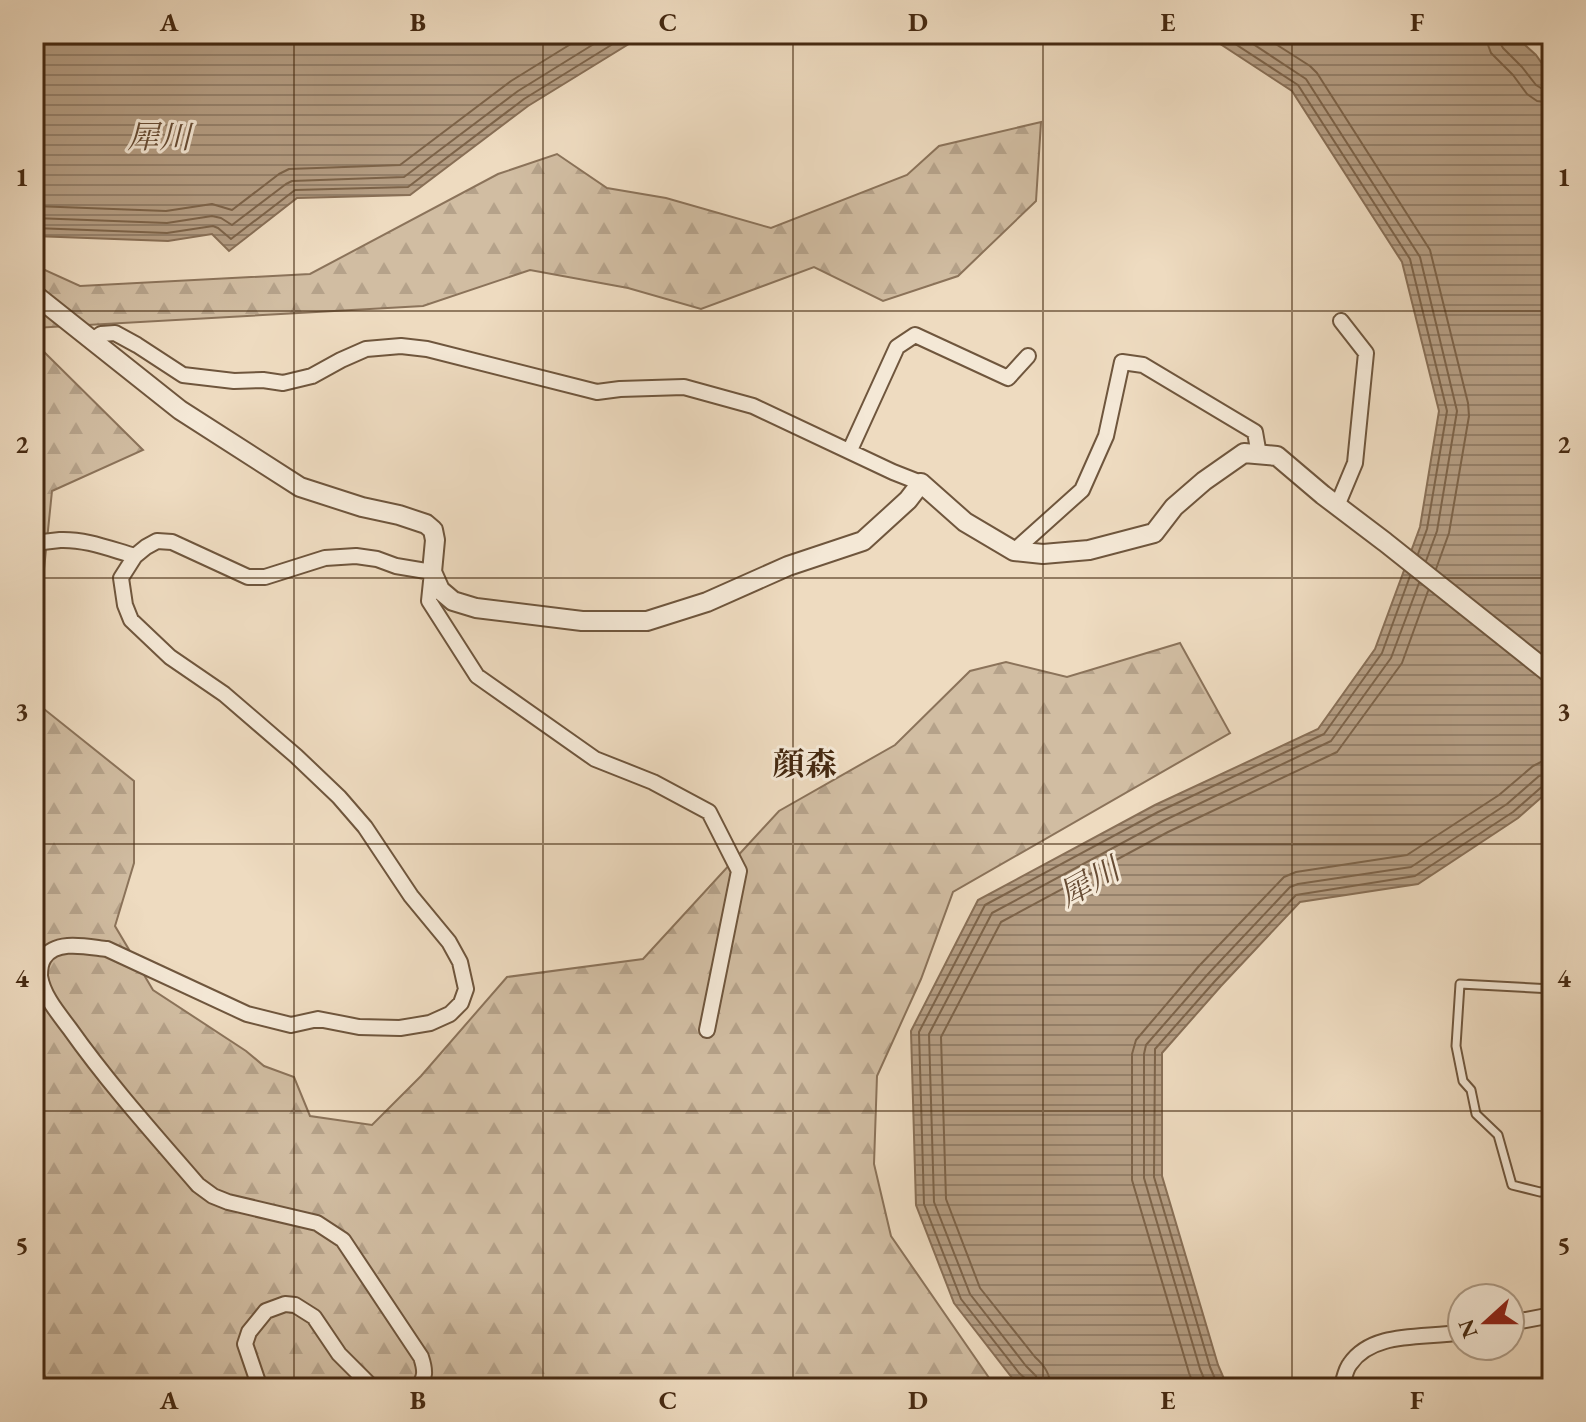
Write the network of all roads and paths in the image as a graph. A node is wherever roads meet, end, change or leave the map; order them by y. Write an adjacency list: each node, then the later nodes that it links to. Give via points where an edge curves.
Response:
1 (34, 294): 3 (street)
2 (1341, 321): 8 (street, via 1366,353 1355,463)
3 (91, 341): 5 (street, via 115,333 183,375 283,383 312,376 366,349 427,349 597,392 684,387 753,406); 12 (street, via 180,410 300,487 426,524 435,540)
4 (1028, 356): 5 (street, via 1008,378 915,335 897,347)
5 (850, 450): 7 (street)
6 (1259, 455): 8 (street, via 1277,456); 10 (street, via 1244,453 1204,481 1154,533 1089,550); 10 (street, via 1255,432 1143,365 1122,362 1106,436 1082,490)
7 (921, 483): 10 (street, via 965,522); 12 (street, via 863,541 647,621 582,621 476,608 453,601 440,590)
8 (1337, 506): 13 (street)
9 (34, 543): 11 (street, via 76,541)
10 (1014, 551)
11 (135, 556): 12 (street, via 157,541 172,542 248,577 356,556); 22 (street, via 121,578 131,620 339,797 449,942 466,989 450,1014 430,1023 359,1027 318,1019 291,1025 247,1014 107,949 82,946 50,951 42,960 44,988 100,1071 198,1185 228,1202 317,1223 343,1240 421,1357 426,1371)
12 (432, 572): 15 (street, via 429,601 477,676 595,759 709,812 739,871)
13 (1552, 675)
14 (1552, 989): 16 (lane, via 1460,984 1456,1046 1476,1114 1498,1135 1512,1185)
15 (707, 1030)
16 (1552, 1190)
17 (1552, 1315): 18 (street)
18 (1526, 1320)
19 (1446, 1334): 23 (street, via 1368,1347 1349,1365)
20 (260, 1388): 21 (street, via 245,1344 266,1311 285,1304 314,1317 339,1354)
21 (373, 1388)
22 (415, 1388)
23 (1341, 1388)

